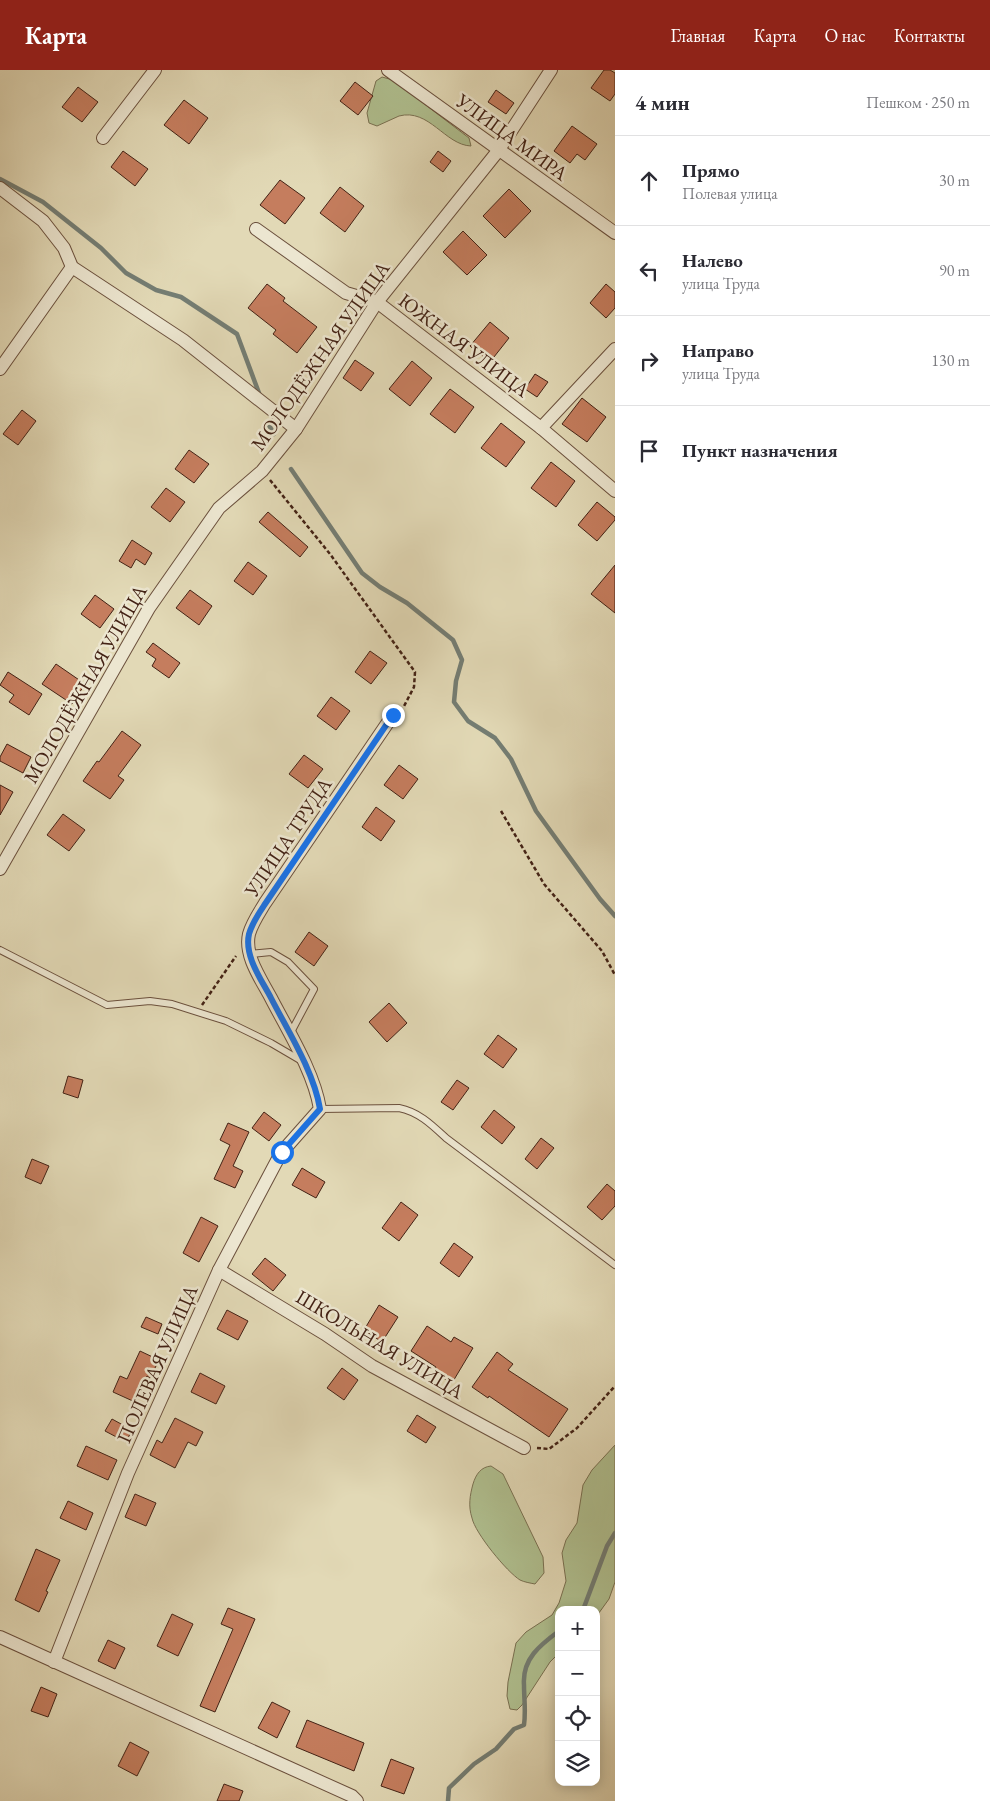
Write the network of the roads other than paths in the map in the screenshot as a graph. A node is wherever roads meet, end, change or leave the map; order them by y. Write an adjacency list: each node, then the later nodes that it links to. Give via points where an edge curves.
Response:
1 (155, 70): 4 (street)
2 (388, 70): 5 (street, УЛИЦА МИРА)
3 (551, 70): 5 (street, МОЛОДЁЖНАЯ УЛИЦА)
4 (103, 138)
5 (498, 150): 8 (street, УЛИЦА МИРА); 10 (street, МОЛОДЁЖНАЯ УЛИЦА)
6 (0, 188): 9 (street, via 43,220 64,248)
7 (256, 229): 10 (street, ЮЖНАЯ УЛИЦА, via 346,293)
8 (615, 233)
9 (72, 267): 12 (street); 14 (street, via 183,340)
10 (377, 302): 13 (street, ЮЖНАЯ УЛИЦА); 14 (street, МОЛОДЁЖНАЯ УЛИЦА)
11 (615, 349): 13 (street)
12 (0, 369)
13 (540, 428): 15 (street, ЮЖНАЯ УЛИЦА)
14 (296, 430): 17 (street, МОЛОДЁЖНАЯ УЛИЦА, via 262,470 219,508 149,608)
15 (615, 491)
16 (398, 712): 19 (street, УЛИЦА ТРУДА, via 254,921 249,937)
17 (0, 869)
18 (0, 950): 21 (lane, via 107,1005 150,1001 172,1004 226,1021)
19 (250, 954): 20 (street, УЛИЦА ТРУДА); 20 (lane, via 271,952 288,962 314,989)
20 (290, 1035): 21 (street, УЛИЦА ТРУДА)
21 (303, 1061): 22 (street, УЛИЦА ТРУДА)
22 (319, 1103): 23 (lane, via 400,1108 421,1116); 24 (street, ПОЛЕВАЯ УЛИЦА, via 282,1152)
23 (615, 1265)
24 (219, 1270): 25 (street, ШКОЛЬНАЯ УЛИЦА, via 372,1366); 27 (street, ПОЛЕВАЯ УЛИЦА, via 128,1473)
25 (524, 1448)
26 (0, 1637): 27 (street)
27 (54, 1662): 28 (street)
28 (358, 1801)

